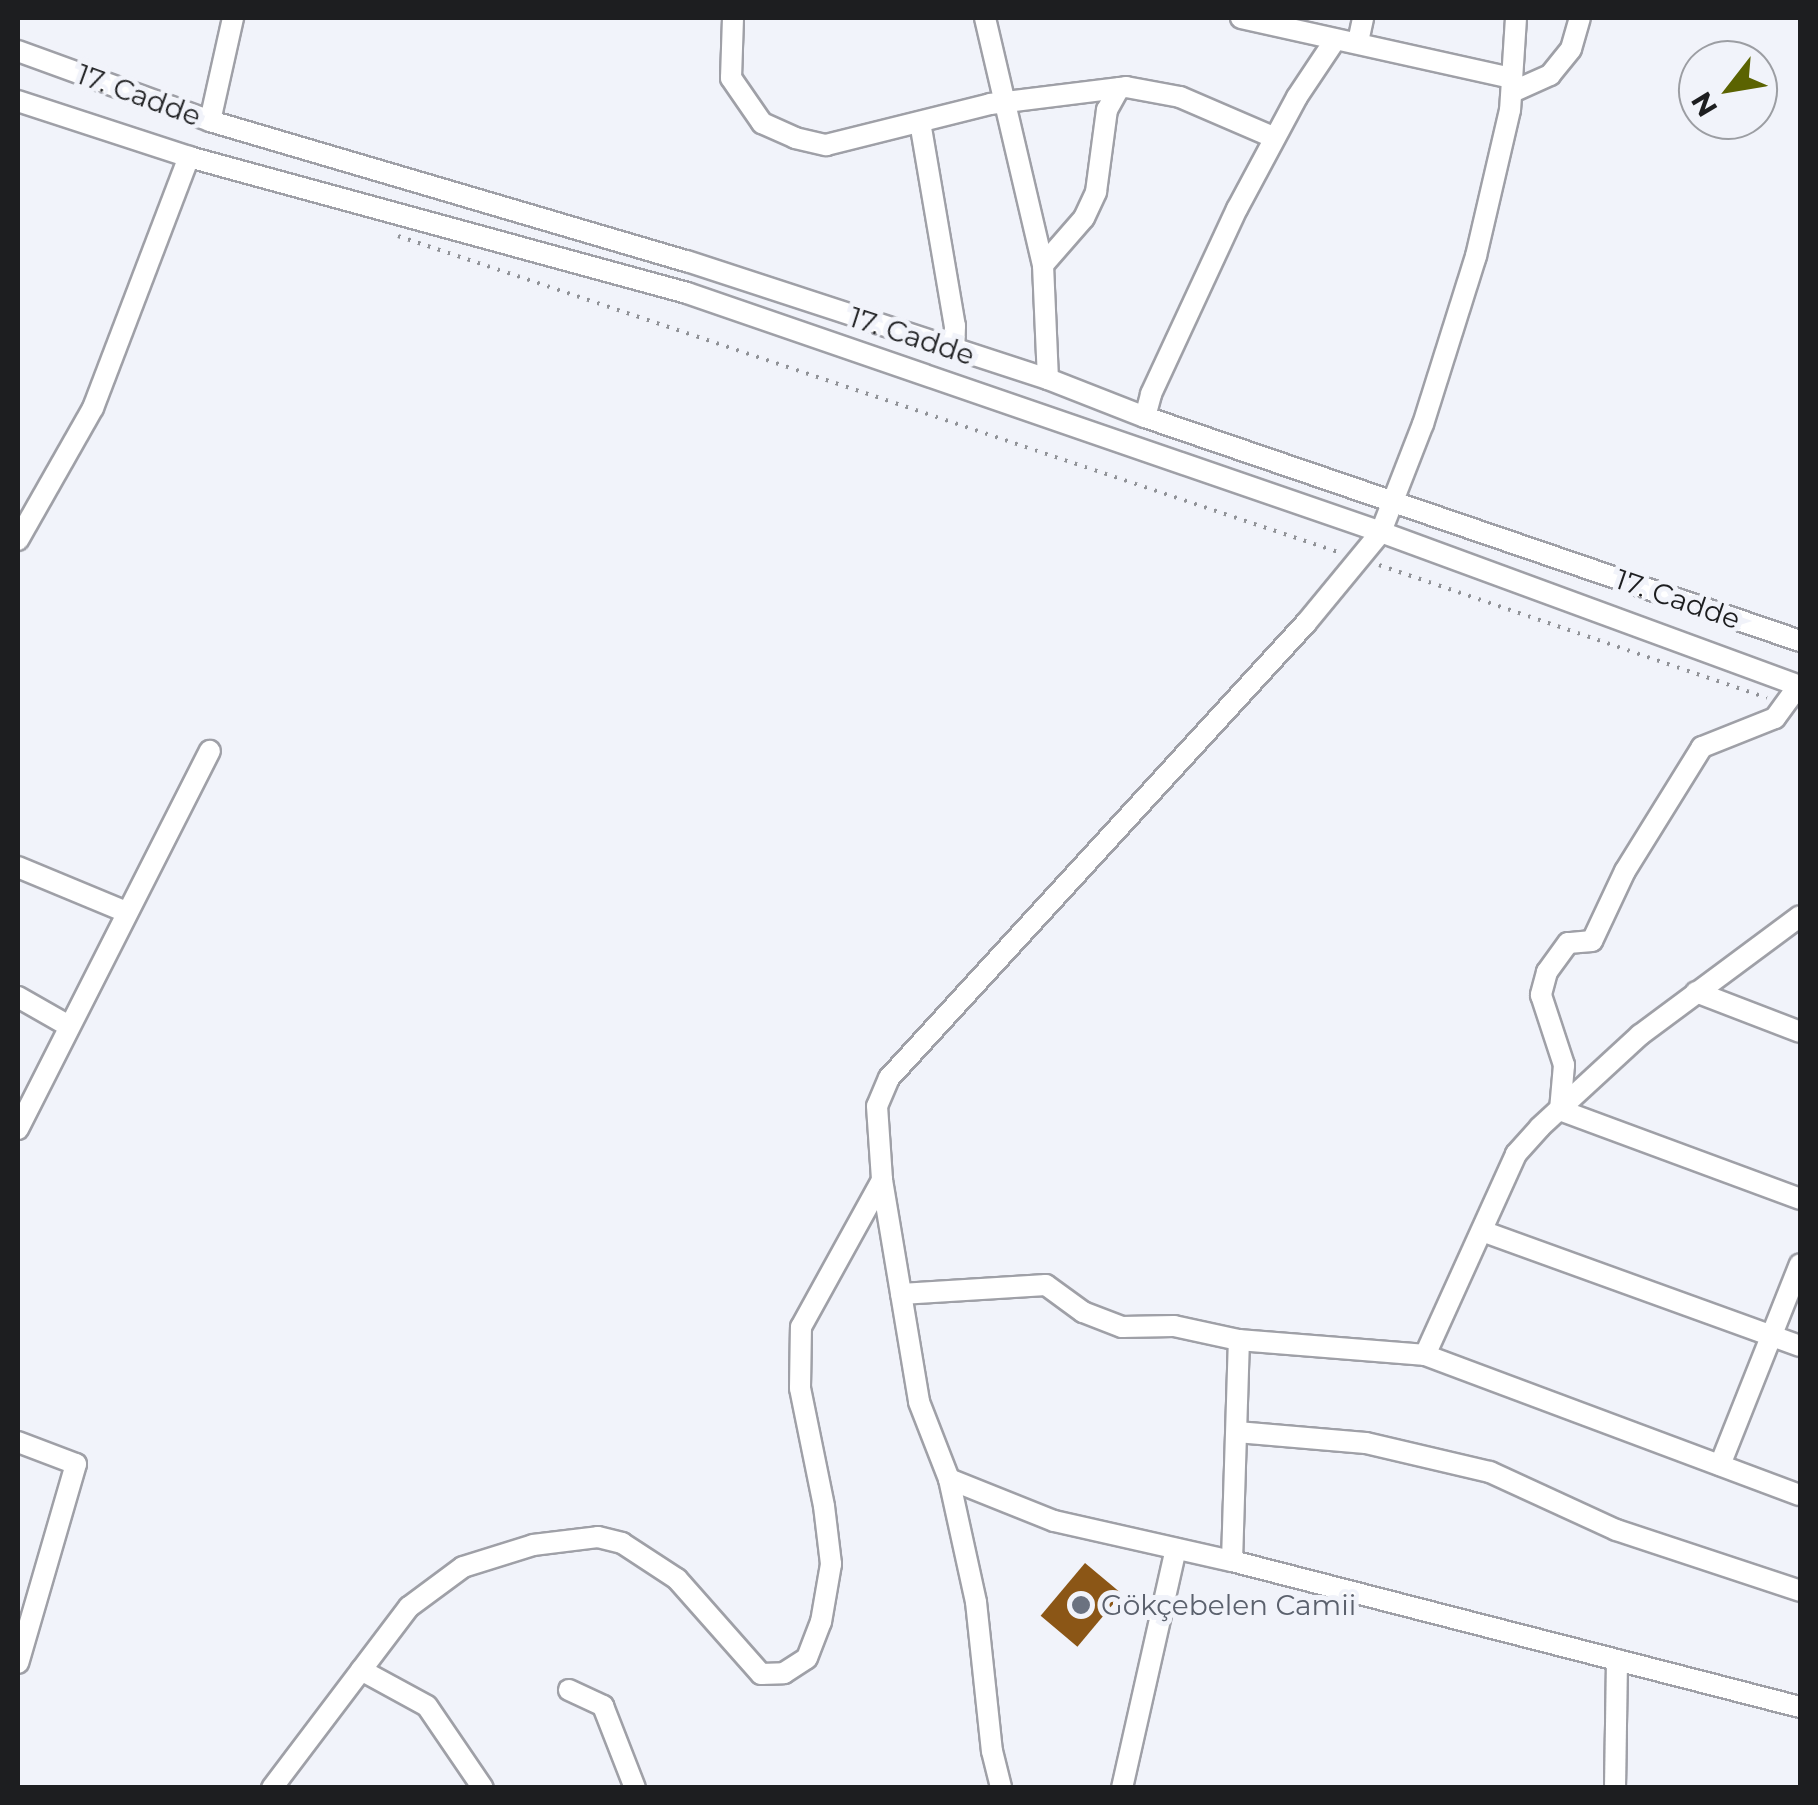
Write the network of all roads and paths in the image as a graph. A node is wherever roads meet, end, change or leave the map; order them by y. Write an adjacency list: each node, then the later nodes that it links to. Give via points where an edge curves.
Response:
1 (233, 18): 15 (street)
2 (733, 18): 16 (street, via 732,78 752,111 776,132 826,145)
3 (985, 18): 14 (street)
4 (1240, 18): 8 (street)
5 (1363, 18): 9 (street)
6 (1516, 18): 11 (street)
7 (1580, 18): 11 (street, via 1571,50 1550,75)
8 (1334, 40): 9 (street); 17 (street)
9 (1358, 42): 11 (street)
10 (18, 51): 15 (street, 17. Cadde)
11 (1512, 85): 24 (street, via 1476,256)
12 (1120, 88): 14 (street); 17 (street, via 1180,97); 20 (street, via 1107,110 1096,192 1084,218)
13 (18, 100): 18 (street, 17. Cadde)
14 (1003, 102): 16 (street); 20 (street)
15 (210, 120): 21 (street, 17. Cadde, via 688,261)
16 (920, 122): 21 (street)
17 (1275, 138): 23 (street)
18 (189, 156): 25 (street, 17. Cadde, via 687,293); 26 (street, via 93,408)
19 (382, 230): 27 (path)
20 (1043, 265): 22 (street)
21 (954, 351): 22 (street, 17. Cadde)
22 (1048, 379): 23 (street, 17. Cadde)
23 (1145, 416): 24 (street, 17. Cadde)
24 (1395, 499): 25 (street); 28 (street, 17. Cadde)
25 (1381, 532): 27 (street); 29 (street, 17. Cadde)
26 (18, 540)
27 (1359, 559): 30 (path); 42 (street, via 889,1078 876,1106)
28 (1800, 642)
29 (1800, 686): 30 (street)
30 (1785, 704): 40 (street, via 1775,718 1702,747 1624,871 1592,942 1568,944 1547,972 1541,995 1564,1065)
31 (210, 751): 33 (street)
32 (18, 866): 33 (street)
33 (126, 912): 37 (street)
34 (1800, 916): 35 (street)
35 (1696, 992): 38 (street); 40 (street)
36 (18, 996): 37 (street)
37 (67, 1024): 39 (street)
38 (1800, 1032)
39 (24, 1099): 41 (street)
40 (1560, 1110): 43 (street); 44 (street, via 1516,1154)
41 (18, 1129)
42 (882, 1180): 46 (street); 61 (street, via 801,1327 800,1388 831,1564 807,1658 784,1672 761,1674 677,1580 622,1543 598,1537 534,1545 463,1567 409,1607)
43 (1800, 1199)
44 (1482, 1231): 47 (street); 50 (street)
45 (1800, 1264): 47 (street)
46 (901, 1294): 48 (street, via 1046,1285 1083,1312 1122,1326 1174,1326); 54 (street, via 920,1402)
47 (1770, 1334): 49 (street); 53 (street)
48 (1239, 1340): 50 (street); 51 (street)
49 (1800, 1346)
50 (1425, 1355): 53 (street)
51 (1237, 1432): 57 (street); 58 (street, via 1366,1443 1490,1472 1616,1530)
52 (18, 1442): 60 (street, via 76,1464)
53 (1720, 1465): 55 (street)
54 (949, 1479): 56 (street, via 1054,1521); 67 (street, via 976,1602)
55 (1800, 1495)
56 (1176, 1549): 57 (street); 68 (street)
57 (1232, 1562): 59 (street)
58 (1800, 1591)
59 (1617, 1660): 63 (street); 69 (street)
60 (18, 1664)
61 (361, 1670): 64 (street); 65 (street, via 427,1706)
62 (569, 1690): 66 (street, via 603,1706)
63 (1800, 1707)
64 (272, 1788)
65 (482, 1788)
66 (635, 1788)
67 (1001, 1788)
68 (1122, 1788)
69 (1615, 1788)

